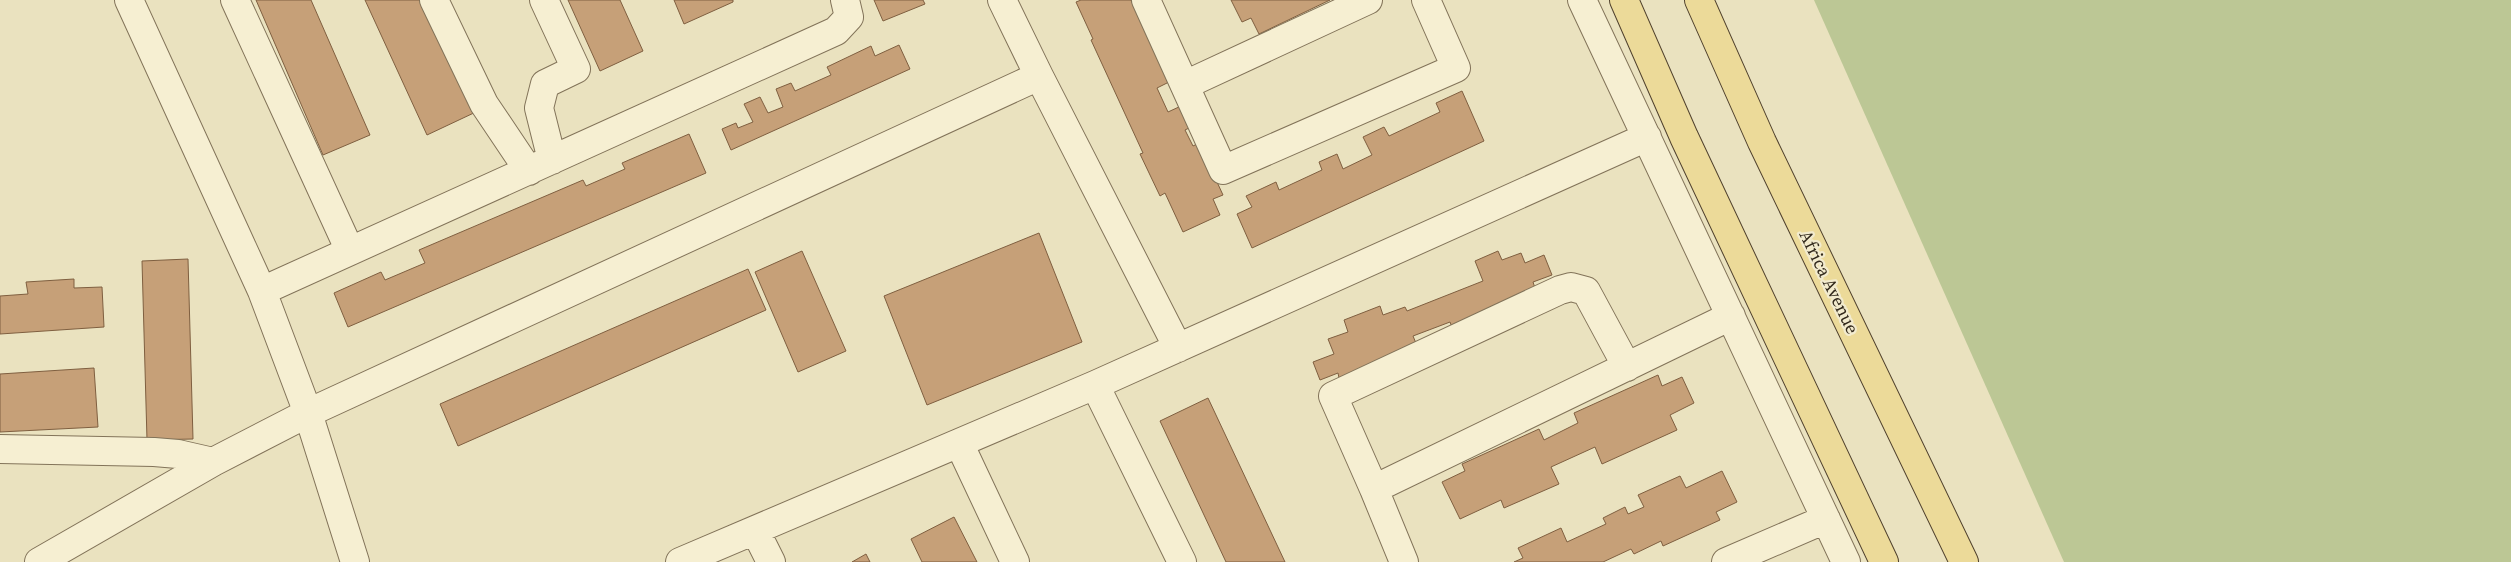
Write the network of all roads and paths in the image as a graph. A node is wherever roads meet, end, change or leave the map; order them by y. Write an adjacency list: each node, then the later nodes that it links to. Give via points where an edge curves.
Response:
1 (129, 0): 18 (street)
2 (235, 0): 17 (street)
3 (434, 0): 16 (street, via 484,104)
4 (544, 0): 16 (street, via 576,69 545,84 539,108)
5 (845, 0): 16 (street, via 849,17 836,30)
6 (1002, 0): 13 (street)
7 (1146, 0): 14 (street)
8 (1368, 0): 14 (street)
9 (1426, 0): 14 (street, via 1456,68 1224,170)
10 (1582, 0): 15 (street)
11 (1624, 0): 39 (main road, via 1684,137)
12 (1700, 0): 40 (main road, Africa Avenue, via 1762,142)
13 (1039, 76): 20 (street); 23 (street)
14 (1185, 85)
15 (1647, 137): 19 (street); 20 (street)
16 (541, 165): 17 (street)
17 (350, 251): 18 (street)
18 (262, 291): 23 (street)
19 (1731, 316): 21 (street); 28 (street)
20 (1178, 348): 22 (street)
21 (1627, 367): 27 (street); 27 (street, via 1586,292 1571,287 1333,396)
22 (1095, 385): 24 (street); 35 (street)
23 (308, 413): 26 (street); 31 (street)
24 (959, 443): 29 (street); 34 (street)
25 (0, 449): 26 (street, via 154,452)
26 (213, 462): 30 (street)
27 (1374, 489): 36 (street)
28 (1826, 519): 37 (street); 38 (street)
29 (755, 530): 32 (street); 33 (street)
30 (39, 562)
31 (355, 562)
32 (680, 562)
33 (771, 562)
34 (1015, 562)
35 (1182, 562)
36 (1404, 562)
37 (1726, 562)
38 (1846, 562)
39 (1884, 562)
40 (1964, 562)

